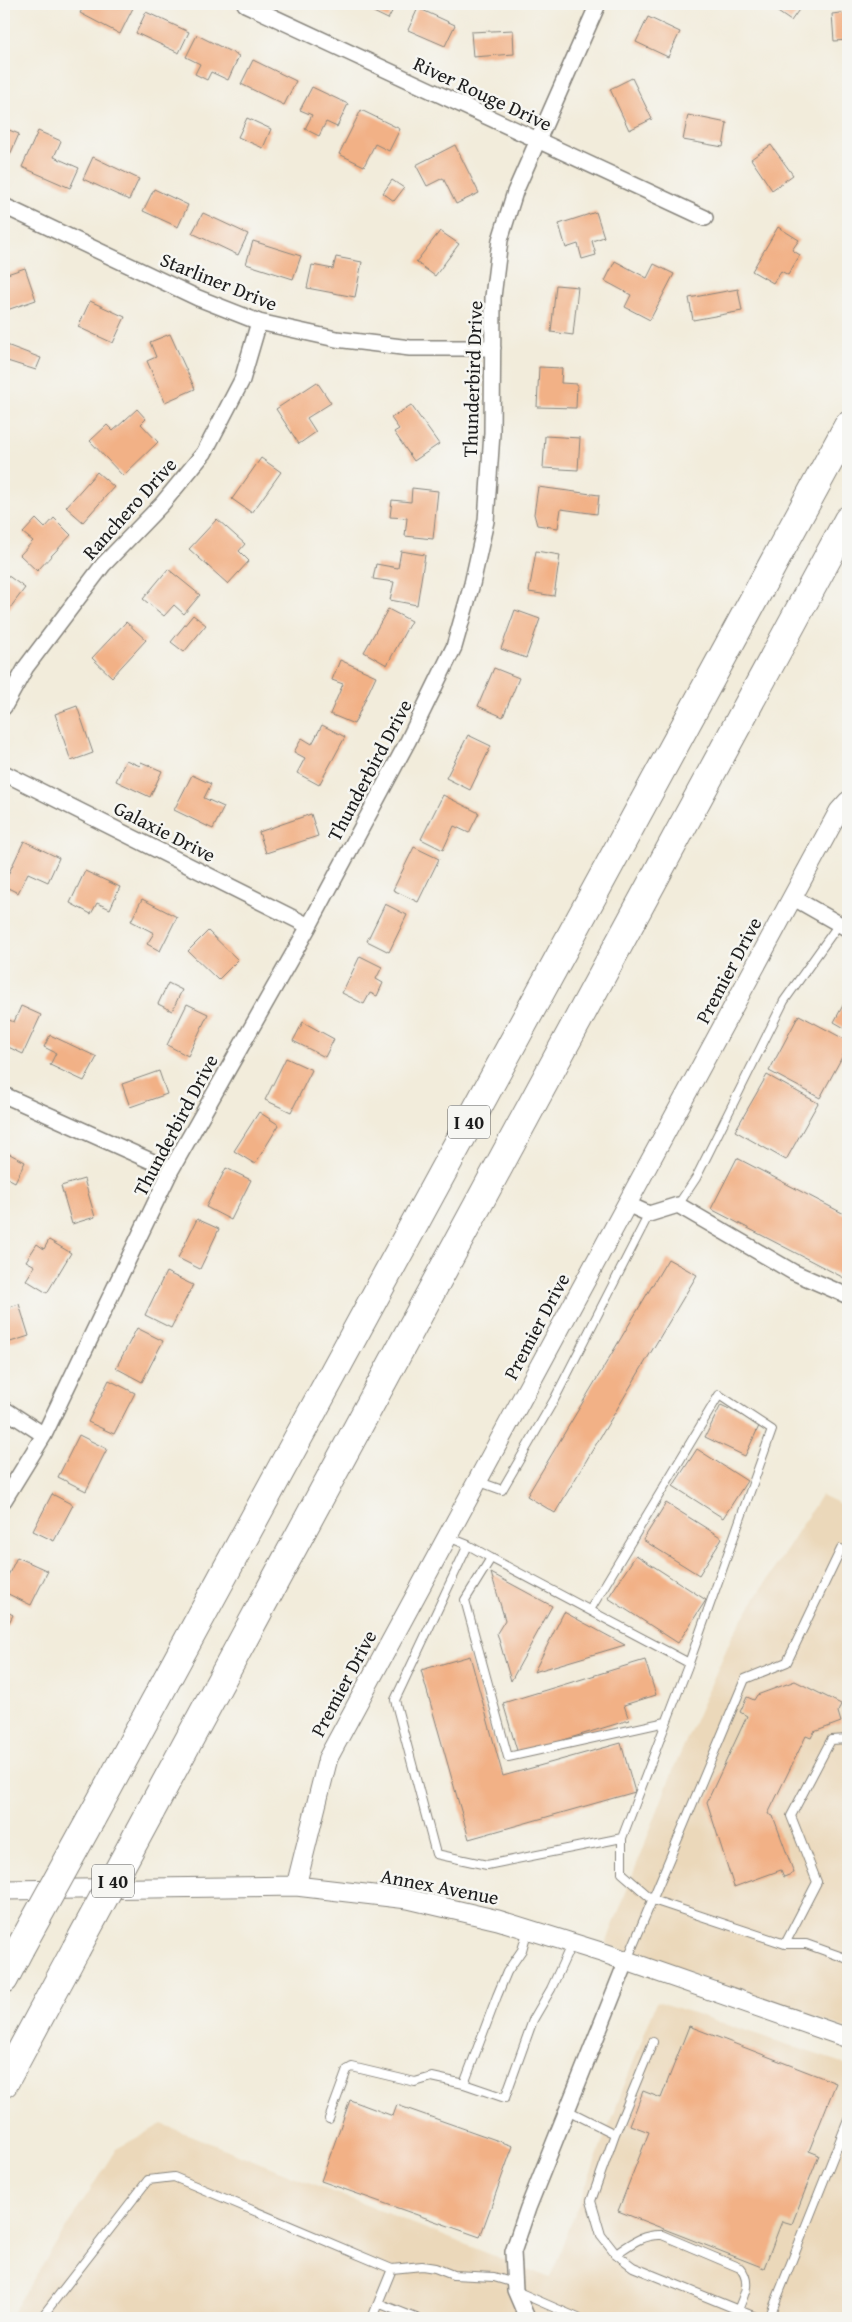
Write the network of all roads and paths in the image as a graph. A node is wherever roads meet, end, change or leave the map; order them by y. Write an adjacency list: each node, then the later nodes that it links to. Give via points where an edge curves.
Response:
1 (245, 4): 3 (street, River Rouge Drive)
2 (598, 4): 3 (street, Thunderbird Drive)
3 (538, 140): 5 (street, River Rouge Drive); 7 (street, Thunderbird Drive, via 515,192 500,240 493,297)
4 (4, 206): 6 (street, Starliner Drive, via 198,298)
5 (705, 218)
6 (259, 322): 7 (street, Starliner Drive, via 336,340 401,347); 10 (street, Ranchero Drive, via 242,380 204,453 162,504 103,565 26,667)
7 (494, 348): 14 (street, Thunderbird Drive, via 486,521 454,647 408,741)
8 (848, 426): 43 (highway, I 40, bridge)
9 (848, 520): 46 (highway, I 40, bridge)
10 (4, 707)
11 (4, 773): 14 (street, Galaxie Drive)
12 (848, 801): 13 (street, Premier Drive, via 839,811)
13 (792, 896): 15 (street); 18 (street, Premier Drive)
14 (309, 926): 17 (street, Thunderbird Drive)
15 (844, 927): 19 (lane, via 784,1001 696,1178)
16 (4, 1096): 17 (street)
17 (171, 1170): 23 (street, Thunderbird Drive)
18 (627, 1204): 20 (street); 24 (street, Premier Drive)
19 (678, 1205): 20 (street); 21 (street, via 793,1272)
20 (649, 1214): 24 (lane, via 554,1400 502,1490)
21 (848, 1296)
22 (4, 1409): 23 (street)
23 (44, 1435): 25 (street, Thunderbird Drive)
24 (478, 1481): 26 (street, Premier Drive)
25 (4, 1500)
26 (448, 1537): 27 (lane); 35 (street, Premier Drive, via 328,1758)
27 (468, 1545): 29 (lane); 34 (lane, via 395,1700 436,1854 487,1865)
28 (848, 1552): 37 (lane, via 841,1549 787,1662 745,1679)
29 (491, 1558): 30 (lane); 32 (lane, via 465,1600 508,1757)
30 (590, 1610): 31 (lane); 31 (lane, via 719,1395 772,1430)
31 (689, 1662): 32 (lane)
32 (666, 1722): 34 (lane)
33 (848, 1739): 40 (lane, via 831,1740 791,1816 818,1882)
34 (622, 1838): 37 (lane, via 622,1873)
35 (296, 1886): 36 (street, Annex Avenue); 38 (street, Annex Avenue, via 408,1899)
36 (4, 1890)
37 (653, 1900): 40 (lane); 42 (lane)
38 (528, 1929): 39 (street, Annex Avenue); 47 (lane, via 522,1950 507,1972 497,1996)
39 (572, 1943): 42 (street, Annex Avenue); 47 (lane, via 533,2020 505,2098)
40 (785, 1944): 41 (lane, via 806,1944)
41 (848, 1959)
42 (627, 1960): 44 (street, Annex Avenue); 48 (street)
43 (4, 1979)
44 (848, 2038)
45 (653, 2042): 51 (lane)
46 (4, 2083)
47 (464, 2084): 49 (lane, via 432,2077 415,2082 352,2067 347,2070)
48 (567, 2110): 51 (lane); 54 (street, via 513,2252)
49 (329, 2119)
50 (848, 2120): 63 (lane)
51 (615, 2134): 52 (lane, via 591,2201 601,2235)
52 (616, 2254): 56 (lane, via 633,2267); 56 (lane, via 637,2239 650,2234 662,2235 740,2268 747,2283)
53 (392, 2269): 54 (lane, via 422,2266 452,2275 494,2277); 55 (lane); 57 (lane, via 174,2177 148,2180)
54 (514, 2287): 60 (street); 61 (lane)
55 (378, 2303): 58 (lane); 59 (lane)
56 (738, 2310): 62 (lane)
57 (41, 2318)
58 (372, 2318)
59 (416, 2318)
60 (527, 2318)
61 (578, 2318)
62 (758, 2318)
63 (770, 2318)

